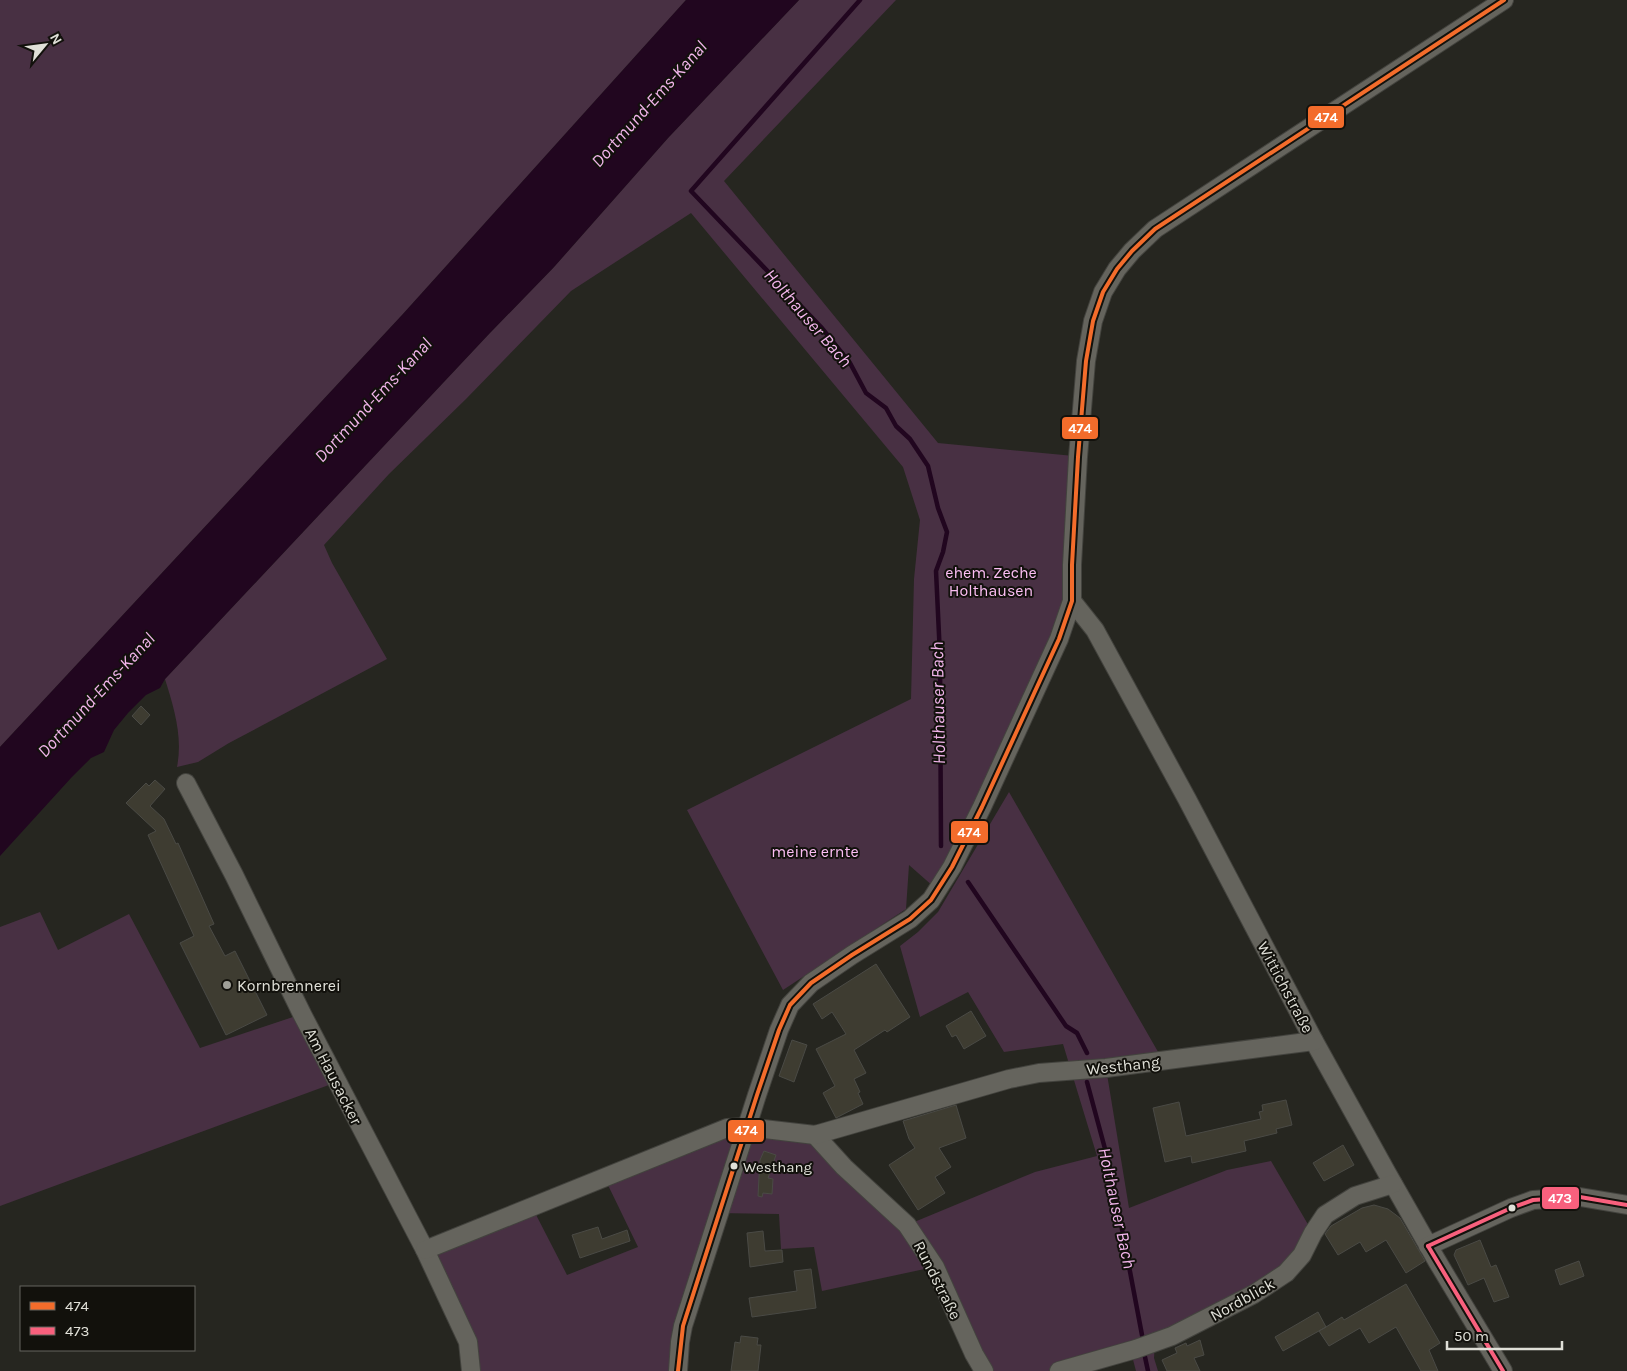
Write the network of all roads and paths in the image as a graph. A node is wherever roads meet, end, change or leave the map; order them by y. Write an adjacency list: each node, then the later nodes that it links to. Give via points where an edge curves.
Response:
1 (1504, 0): 2 (street, via 1154,229 1117,270 1103,292 1093,321 1086,361)
2 (1072, 601): 4 (street, Wittichstraße, via 1100,638); 5 (street, via 1034,696 952,867 931,900 910,919 811,983 790,1005)
3 (186, 783): 10 (street, Am Hausacker)
4 (1314, 1041): 6 (street, Westhang, via 1106,1068 1039,1072); 7 (street, Wittichstraße)
5 (747, 1127): 6 (street, Westhang); 10 (street, Westhang, via 727,1128); 12 (street, via 683,1326)
6 (815, 1135): 13 (street, Rundstraße, via 844,1167 907,1225 934,1267)
7 (1393, 1184): 9 (street, Wittichstraße); 14 (street, Nordblick, via 1356,1196 1325,1215 1302,1255 1281,1277 1254,1294 1172,1336)
8 (1627, 1205): 9 (street, via 1580,1197 1532,1200)
9 (1428, 1246): 15 (street, Wittichstraße)
10 (424, 1250): 11 (street, Am Hausacker, via 468,1342)
11 (471, 1371)
12 (678, 1371)
13 (984, 1371)
14 (1059, 1371)
15 (1503, 1371)

